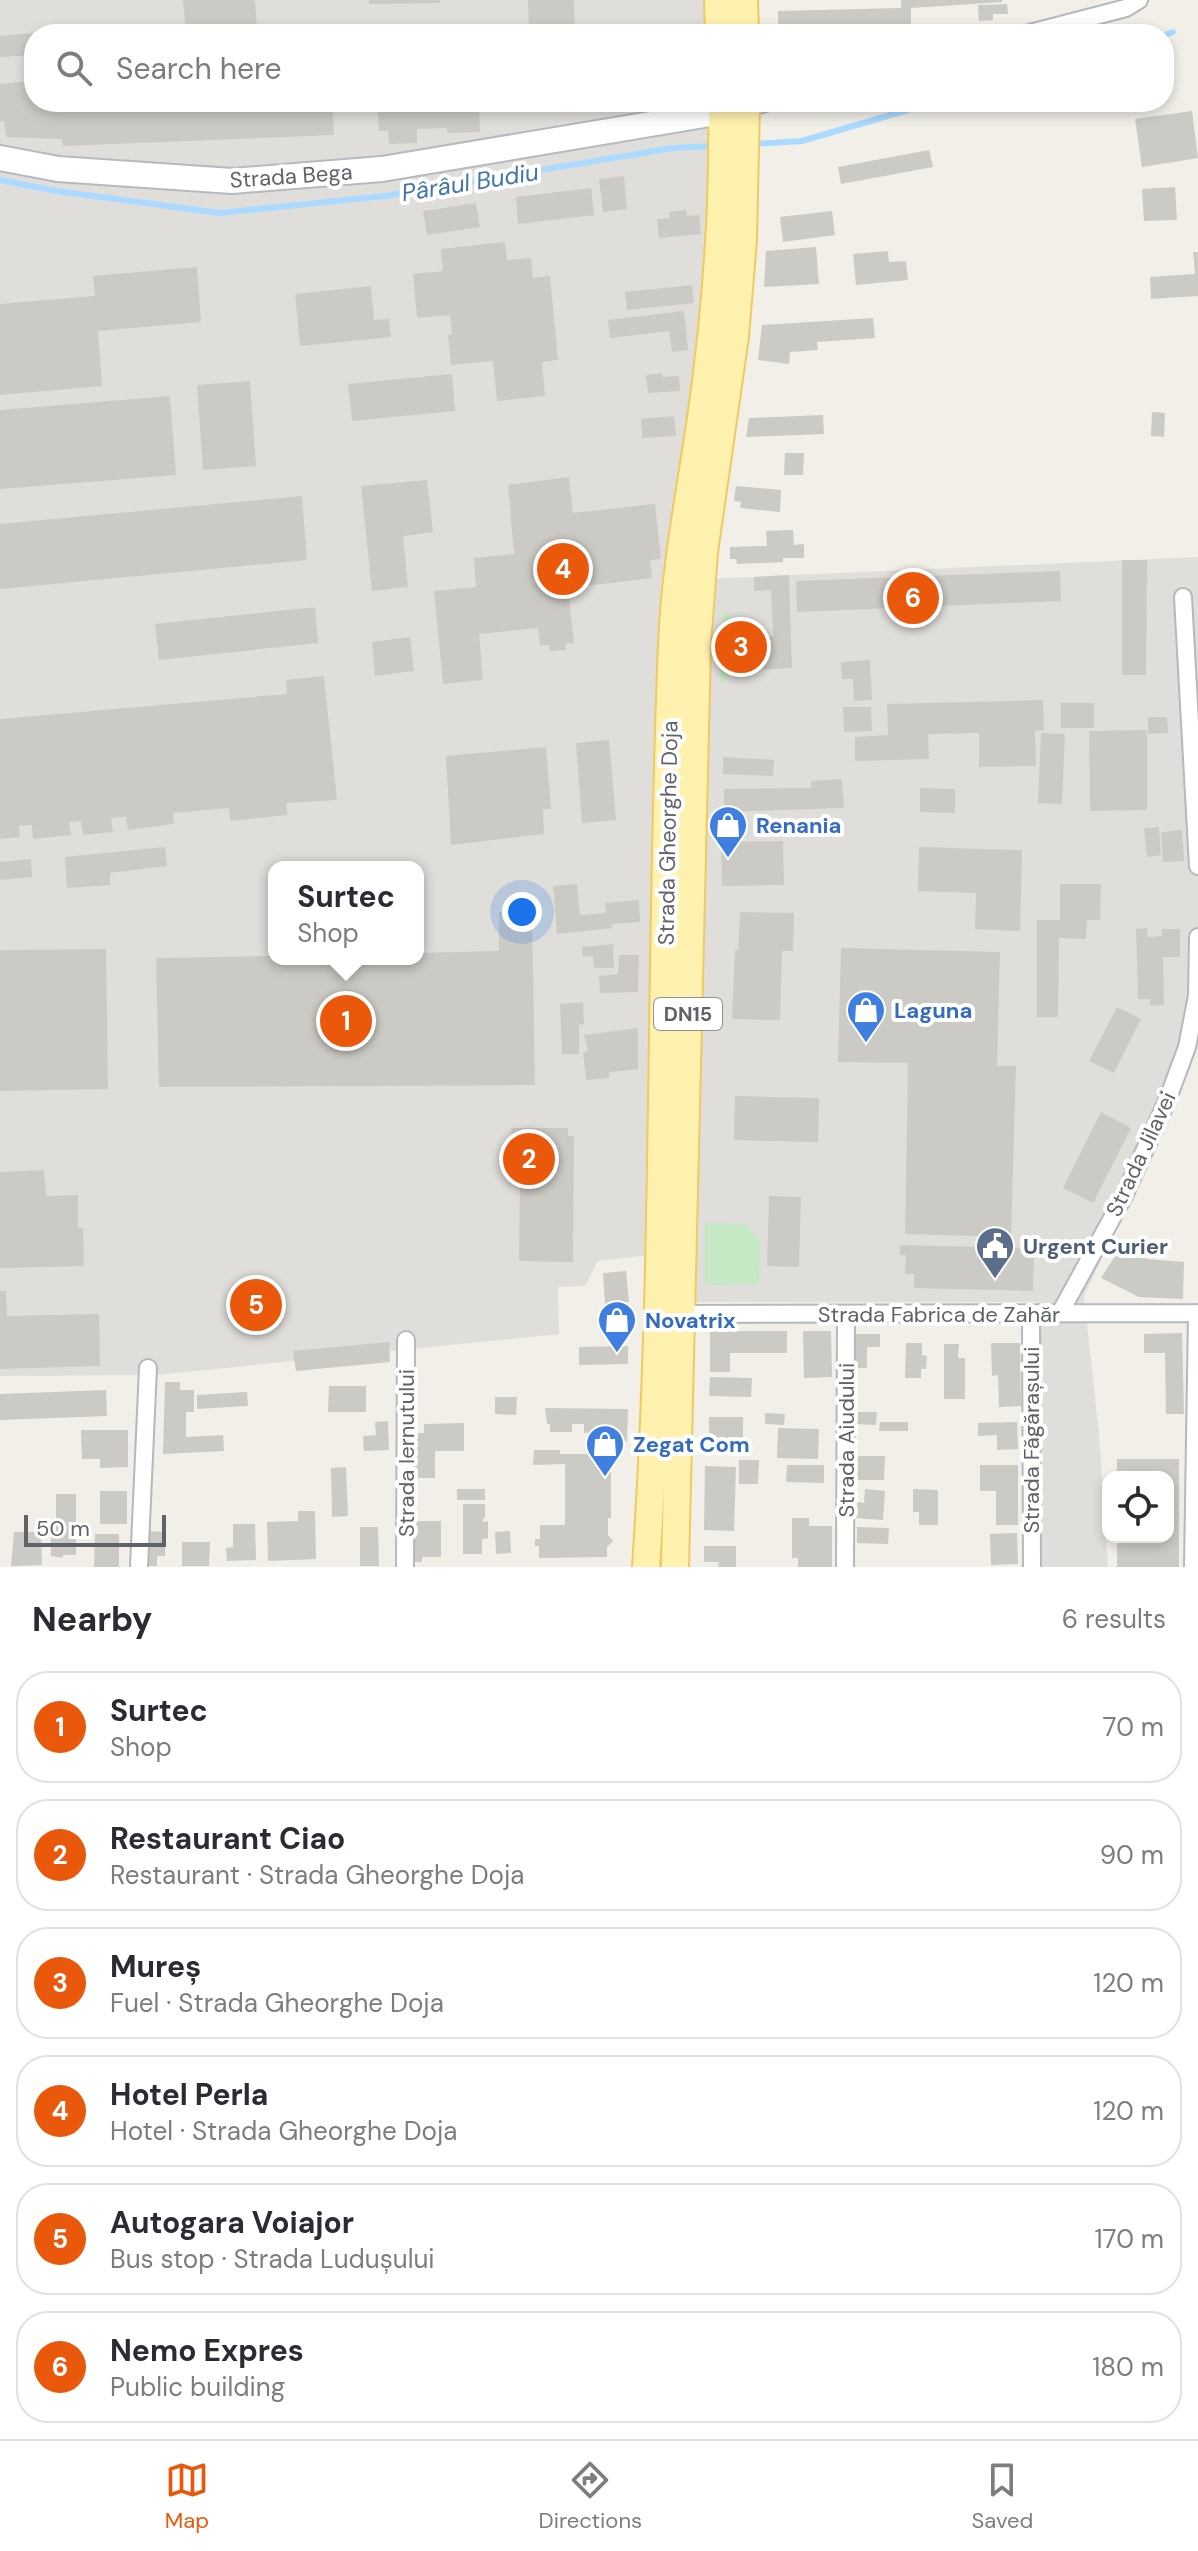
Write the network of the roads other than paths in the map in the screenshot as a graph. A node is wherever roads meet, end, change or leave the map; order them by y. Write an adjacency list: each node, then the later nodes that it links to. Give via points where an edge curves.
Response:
1 (718, 0): 4 (main road)
2 (744, 0): 5 (main road)
3 (1139, 0): 6 (street)
4 (719, 24)
5 (745, 24)
6 (1064, 24)
7 (727, 112): 9 (main road, Strada Bega, via 382,169 232,181 58,169)
8 (739, 112): 10 (main road, Strada Gheorghe Doja / DN15)
9 (0, 158)
10 (734, 159): 17 (main road, Strada Gheorghe Doja / DN15, via 743,240 697,645); 23 (main road, Strada Gheorghe Doja / DN15, via 680,547 672,643)
11 (1183, 597): 12 (street)
12 (1198, 866)
13 (1198, 937): 15 (street, Strada Jilavei, via 1197,996 1187,1047 1123,1198)
14 (1031, 1313): 15 (street, Strada Fabrica de Zahăr); 18 (street, Strada Fabrica de Zahăr); 26 (street, Strada Făgărașului)
15 (1060, 1313): 16 (street, Strada Fabrica de Zahăr)
16 (1198, 1313): 27 (street)
17 (680, 1314): 18 (street, Strada Fabrica de Zahăr); 24 (main road, Strada Gheorghe Doja / DN15)
18 (846, 1314): 25 (street, Strada Aiudului)
19 (406, 1340): 22 (street, Strada Iernutului)
20 (148, 1368): 21 (street)
21 (139, 1567)
22 (405, 1567)
23 (646, 1567)
24 (675, 1567)
25 (845, 1567)
26 (1032, 1567)
27 (1193, 1567)

